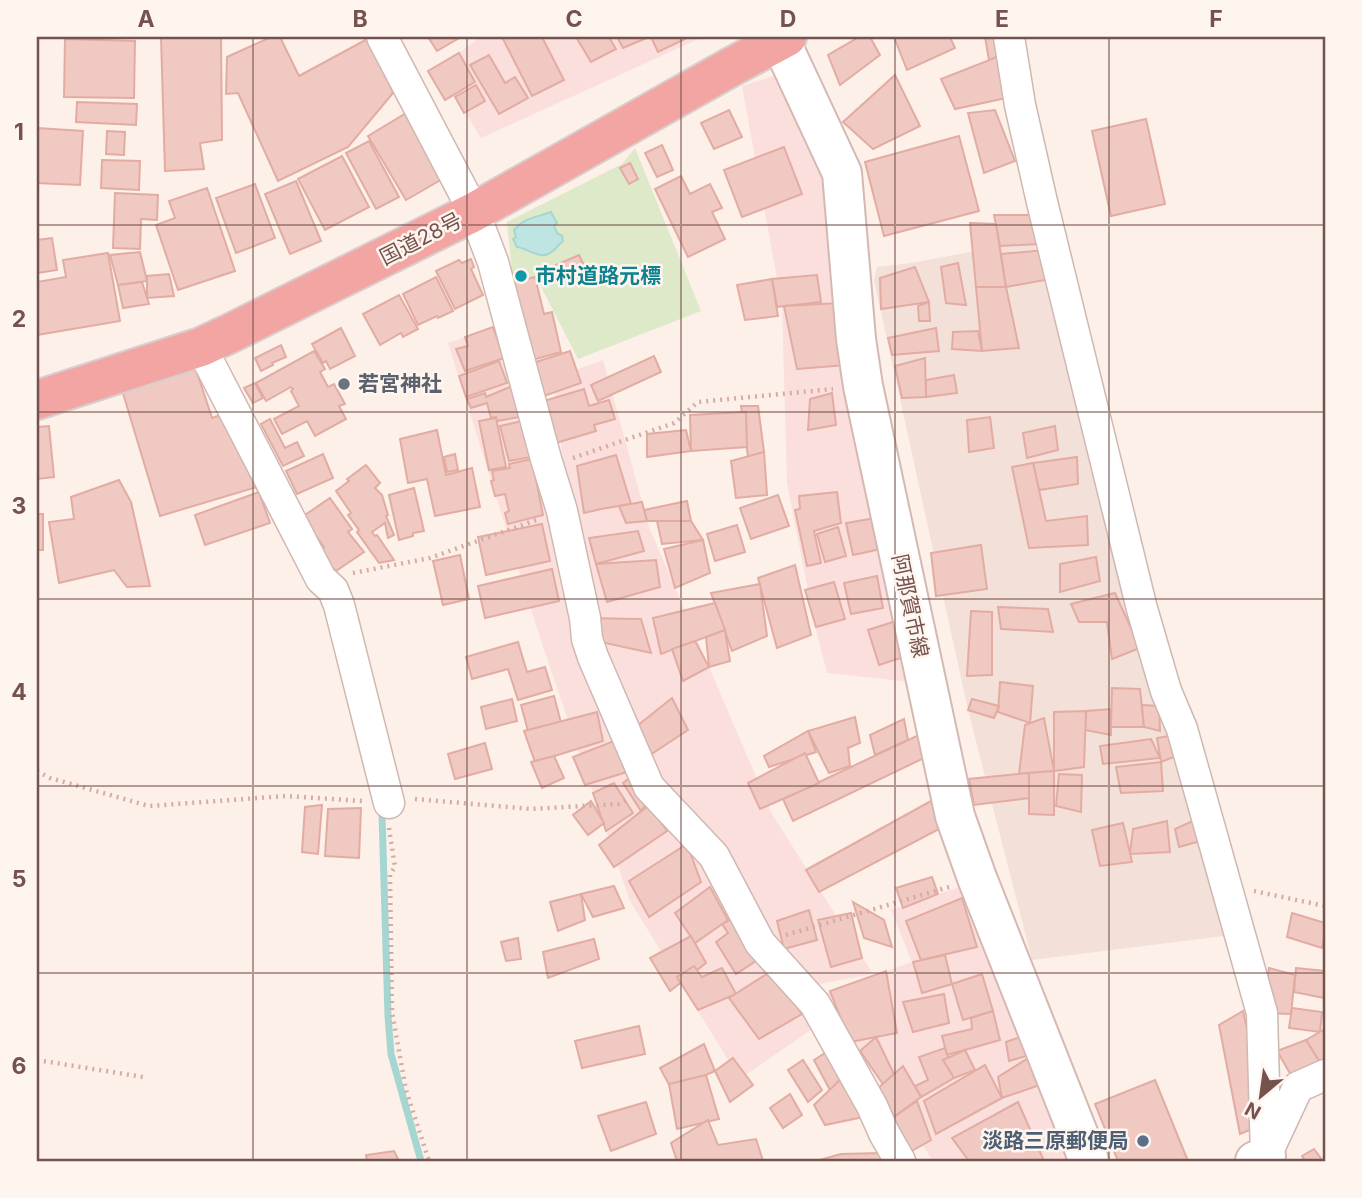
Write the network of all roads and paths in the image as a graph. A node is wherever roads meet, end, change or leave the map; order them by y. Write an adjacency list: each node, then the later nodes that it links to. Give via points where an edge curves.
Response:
1 (383, 37): 4 (street)
2 (1009, 37): 15 (street, via 1020,105 1142,609)
3 (784, 38): 4 (highway, 国道28号); 6 (main road, 阿那賀市線, via 842,173)
4 (474, 212): 5 (highway, 国道28号); 8 (street, via 493,262)
5 (201, 347): 7 (highway, 国道28号); 10 (street)
6 (863, 386): 8 (path, via 698,402 674,423); 14 (main road, 阿那賀市線, via 954,816)
7 (37, 400)
8 (549, 466): 9 (street)
9 (562, 511): 10 (path, via 430,558); 12 (street, via 590,648)
10 (321, 579): 13 (street, via 333,590 339,605)
11 (37, 771): 13 (path, via 149,806 286,796)
12 (649, 787): 13 (path, via 618,804 531,809 404,798); 17 (street, via 714,856)
13 (389, 803): 22 (path, via 394,867 390,874 392,1012 406,1090)
14 (977, 878): 17 (path); 24 (main road, 阿那賀市線)
15 (1226, 885): 16 (path); 21 (street, via 1262,1013)
16 (1325, 906)
17 (760, 943): 23 (street, via 815,1004)
18 (37, 1060): 20 (path)
19 (1325, 1075): 21 (street, via 1298,1087)
20 (143, 1077)
21 (1263, 1160)
22 (429, 1161)
23 (900, 1161)
24 (1089, 1161)

